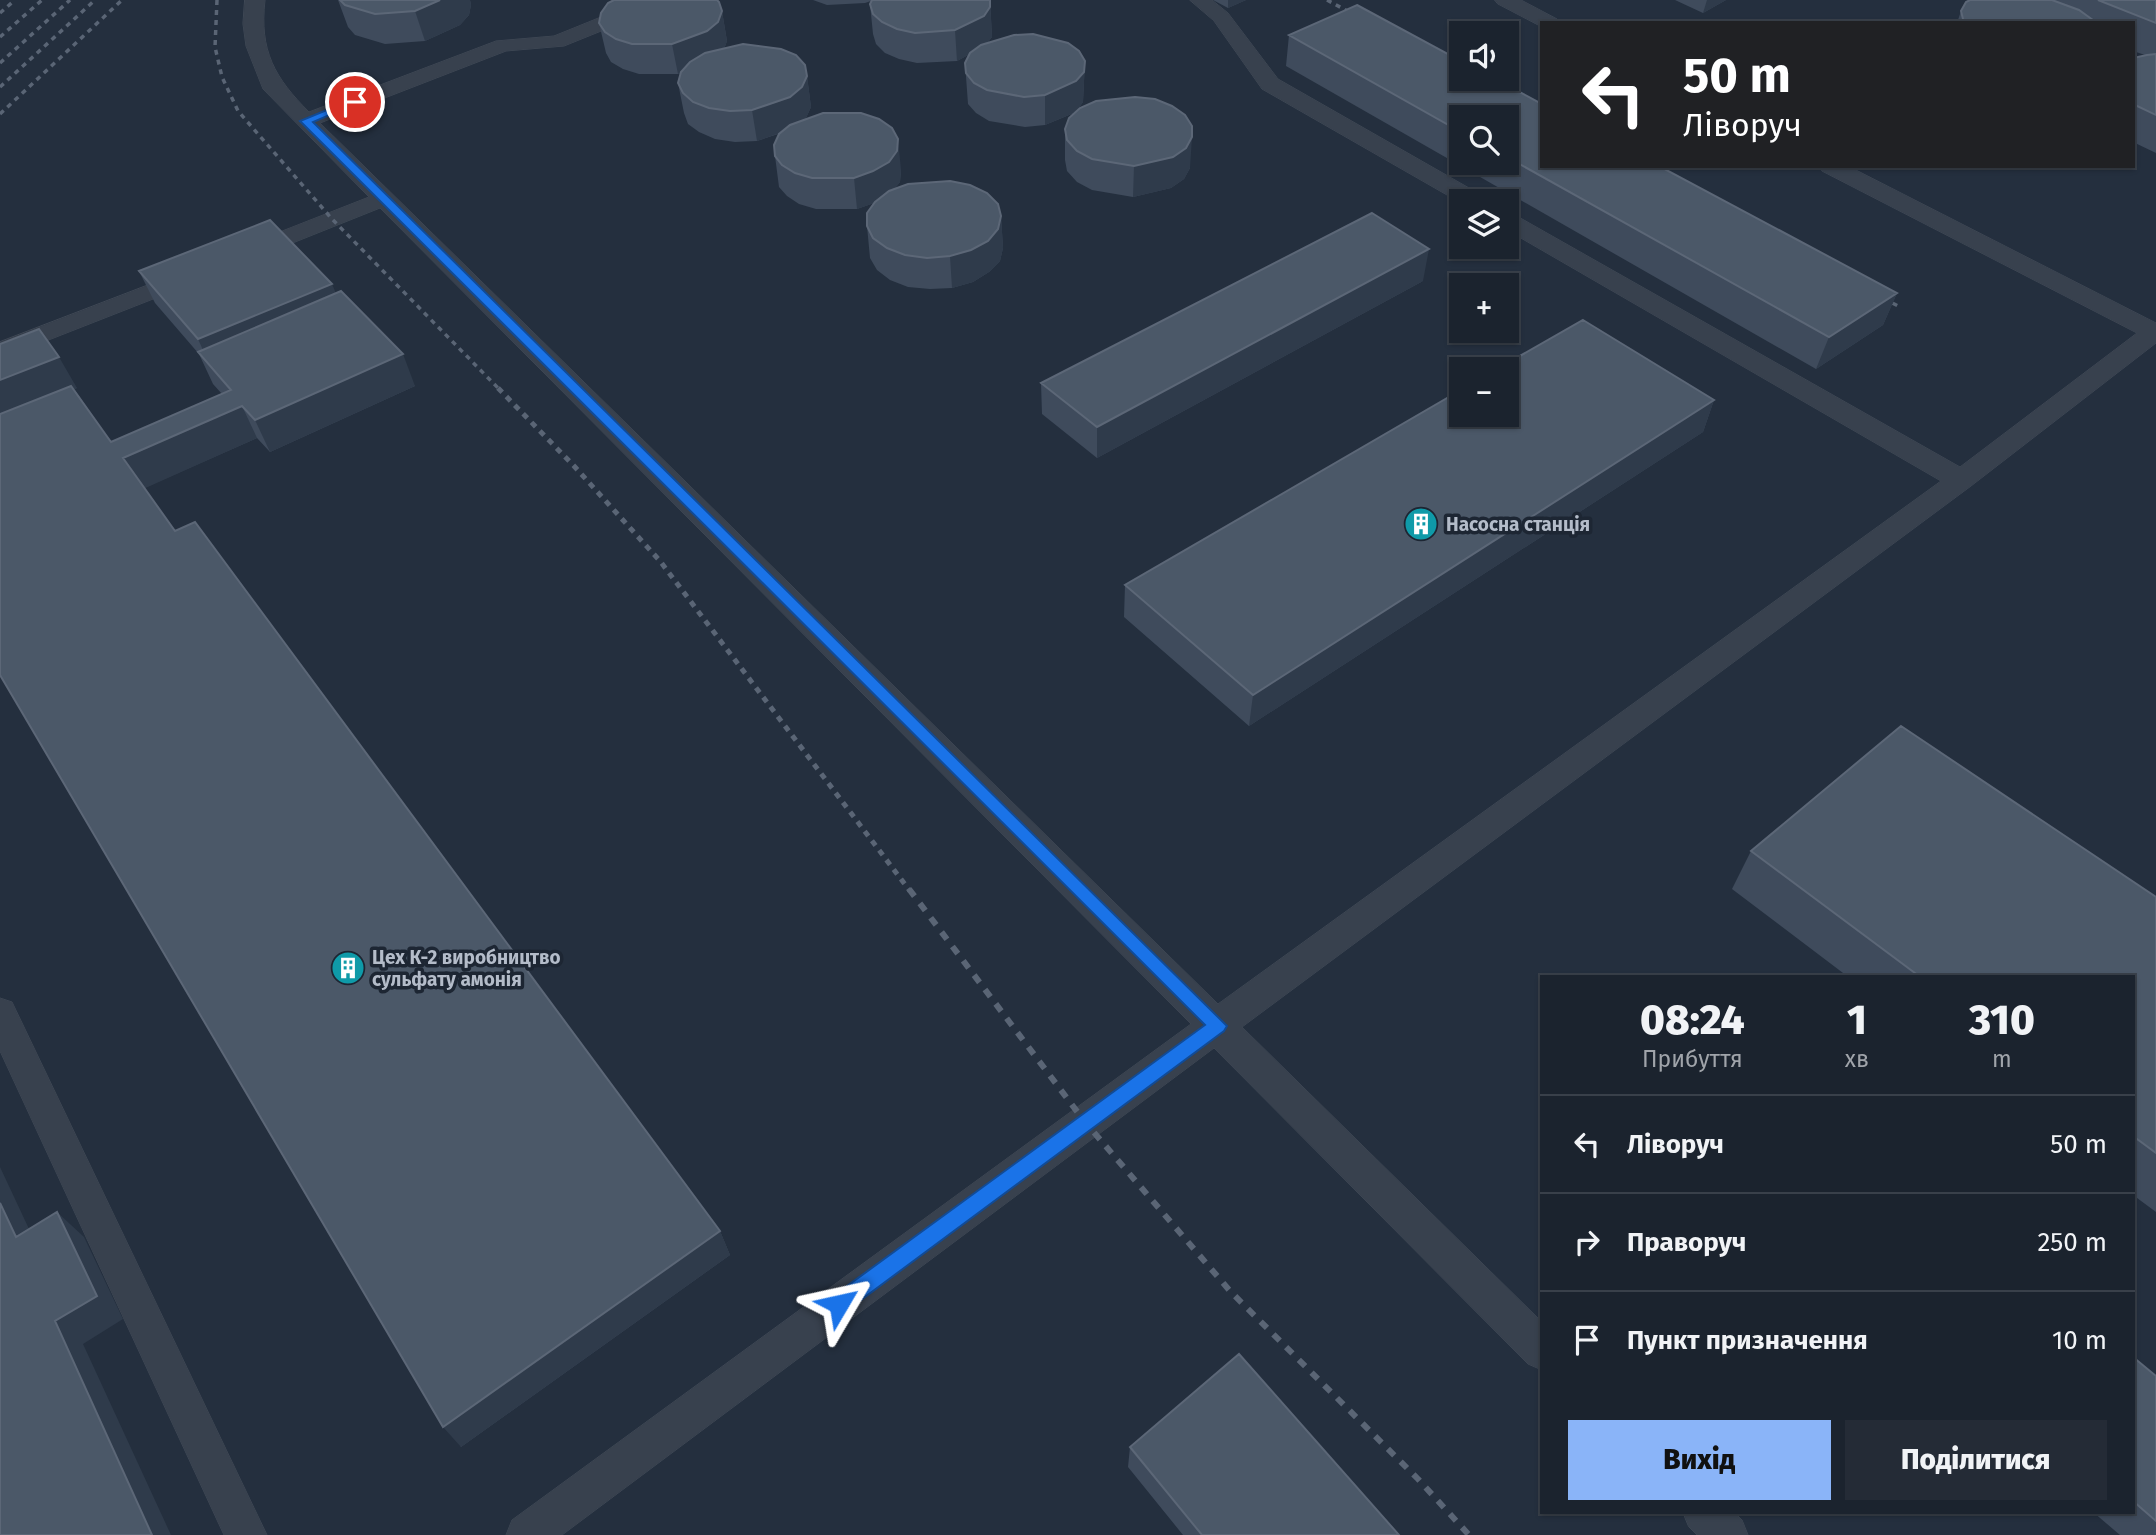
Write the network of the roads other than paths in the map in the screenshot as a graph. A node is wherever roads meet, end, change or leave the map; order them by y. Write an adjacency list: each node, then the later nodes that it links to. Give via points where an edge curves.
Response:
1 (255, 0): 6 (lane, via 251,21 258,56 274,89)
2 (661, 0): 6 (lane, via 556,42 503,45)
3 (1200, 0): 8 (lane, via 1221,17 1270,84)
4 (1505, 0): 5 (lane)
5 (1546, 21)
6 (305, 121): 9 (lane)
7 (1834, 168): 11 (lane)
8 (1454, 189)
9 (383, 199): 12 (lane); 15 (lane)
10 (1519, 227): 13 (lane)
11 (2156, 332): 13 (lane)
12 (0, 351)
13 (1961, 480): 15 (lane)
14 (0, 1013): 18 (lane)
15 (1218, 1026): 16 (lane); 19 (lane)
16 (1540, 1348)
17 (1706, 1514): 20 (lane)
18 (246, 1535)
19 (527, 1535)
20 (1727, 1535)

